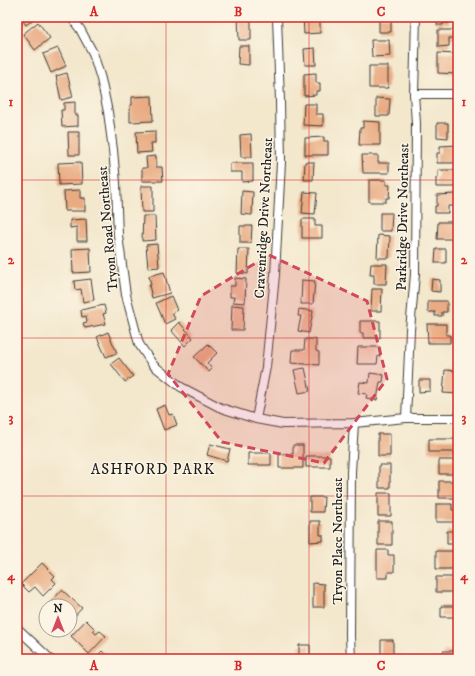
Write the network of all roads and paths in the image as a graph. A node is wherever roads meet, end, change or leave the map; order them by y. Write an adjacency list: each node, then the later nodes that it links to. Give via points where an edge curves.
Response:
1 (71, 17): 8 (street, Tryon Road Northeast, via 93,53 108,112 126,295 139,344 153,365 181,387 221,408)
2 (277, 17): 8 (street, Cravenridge Drive Northeast, via 281,162 275,275 266,367)
3 (416, 17): 4 (street, Parkridge Drive Northeast)
4 (414, 94): 5 (street); 6 (street, Parkridge Drive Northeast, via 415,274)
5 (458, 94)
6 (406, 418): 7 (street, Tryon Road Northeast); 9 (street, Tryon Road Northeast)
7 (458, 418)
8 (256, 419): 9 (street, Tryon Road Northeast, via 283,424)
9 (354, 423): 12 (street, Tryon Place Northeast, via 351,472)
10 (17, 628): 11 (street)
11 (50, 659)
12 (351, 659)

